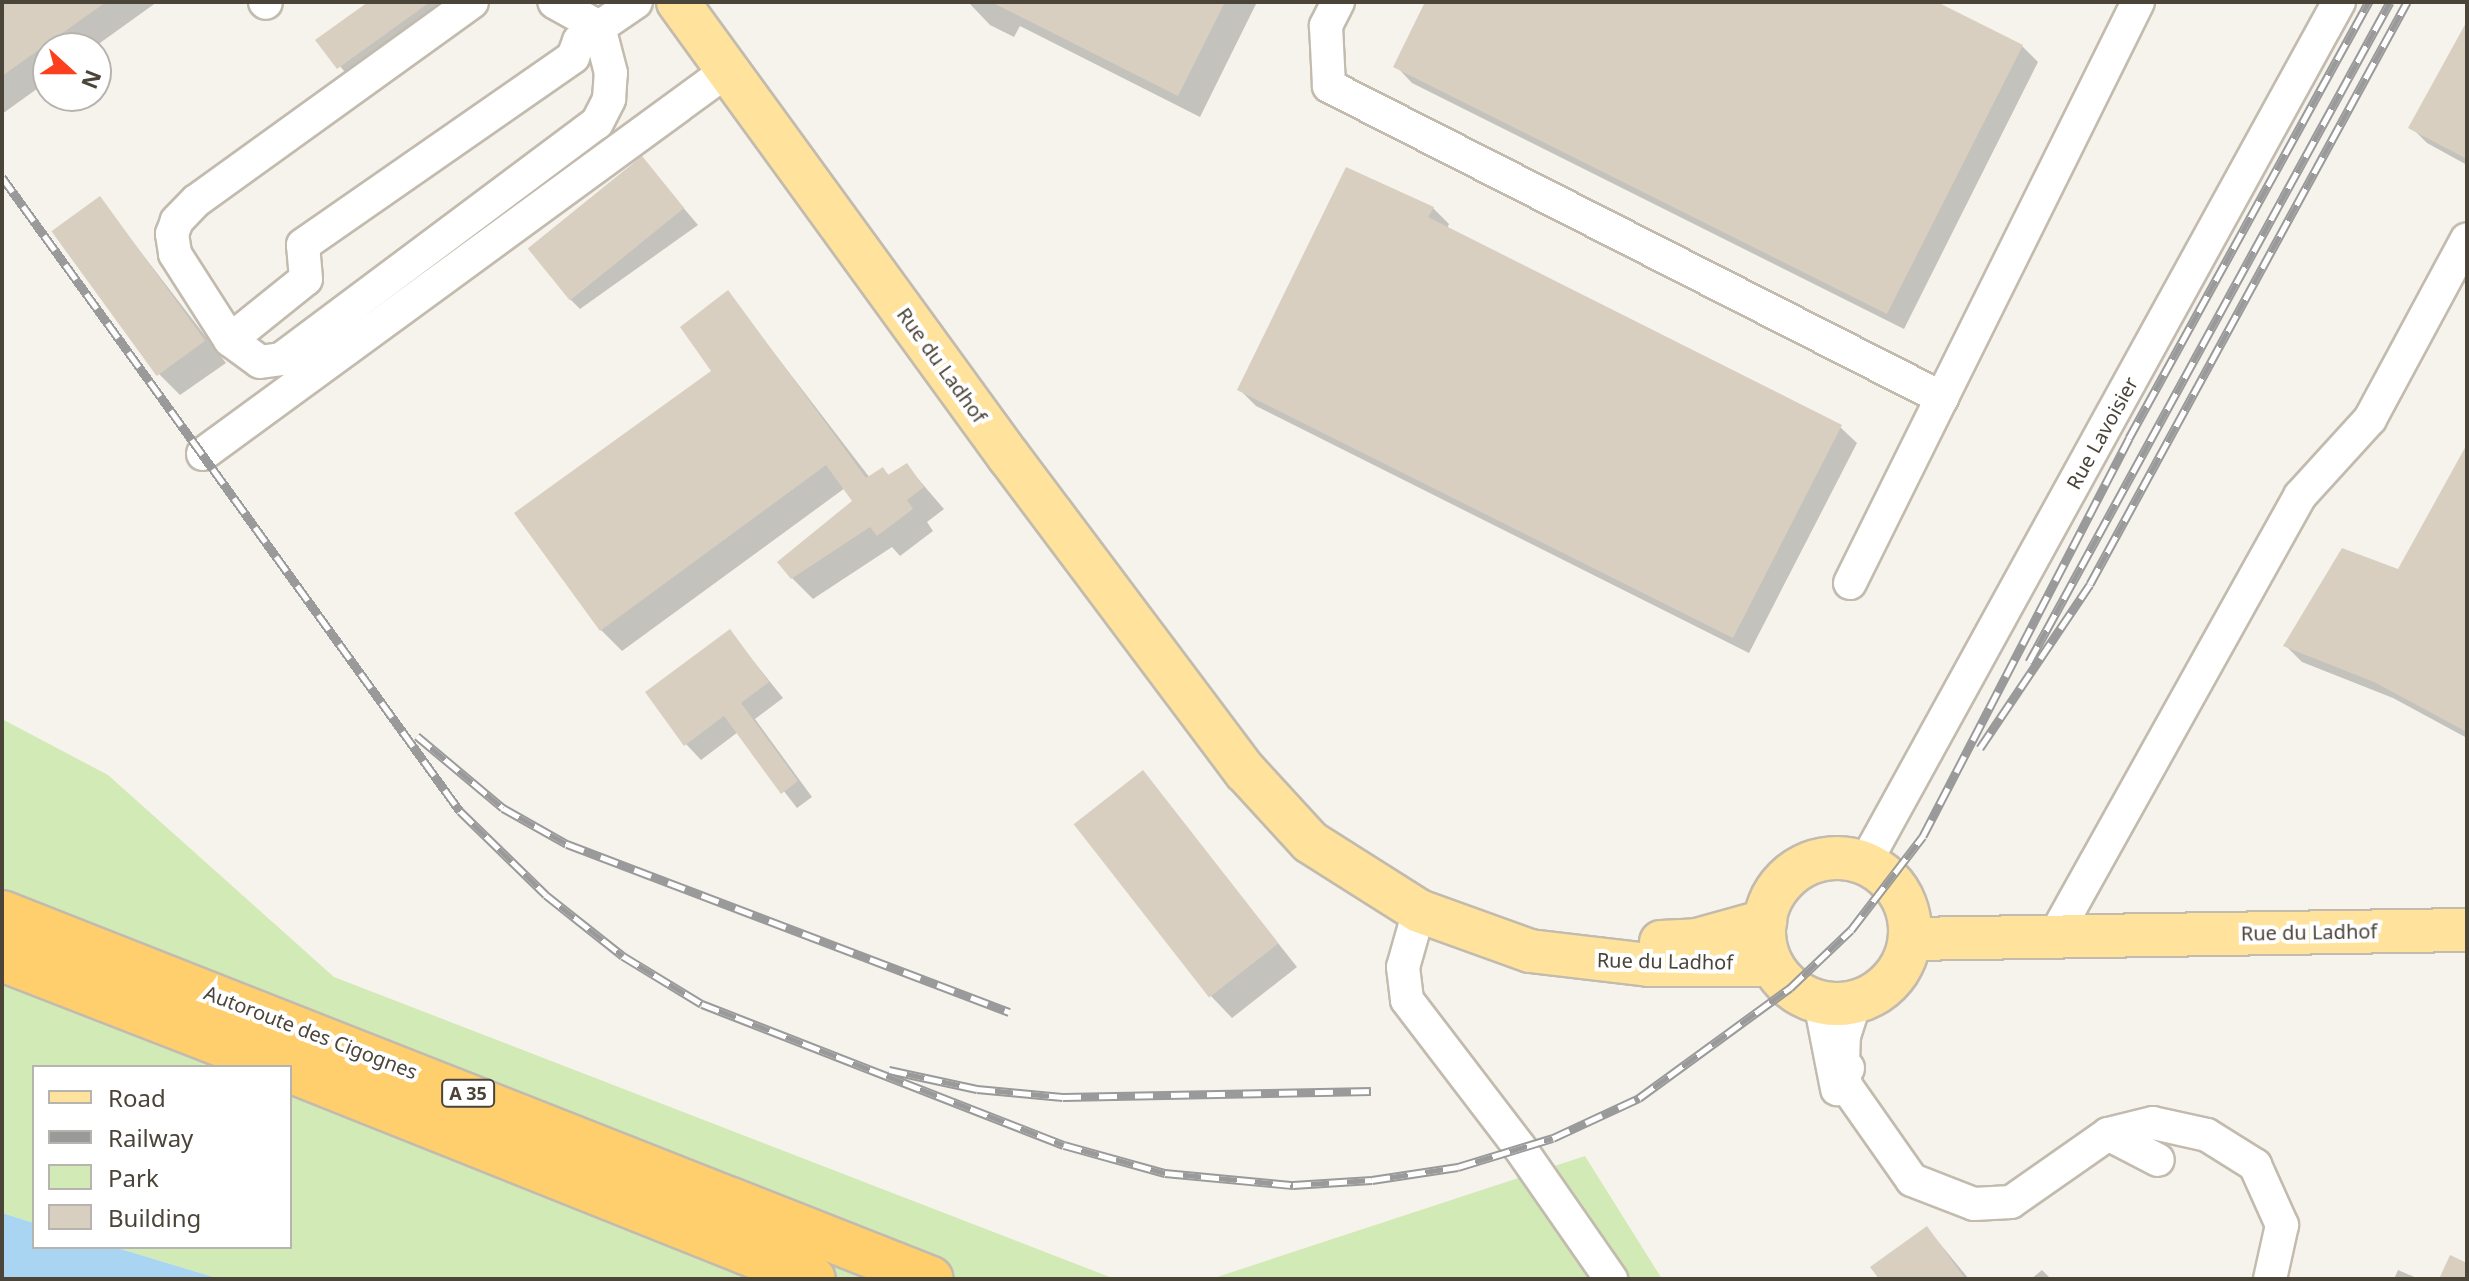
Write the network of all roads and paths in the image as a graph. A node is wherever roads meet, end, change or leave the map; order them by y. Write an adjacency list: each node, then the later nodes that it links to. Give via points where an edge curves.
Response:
1 (472, 2): 11 (street, via 196,201 177,221 172,234 175,254)
2 (554, 2): 8 (street)
3 (636, 2): 8 (street)
4 (678, 2): 9 (main road, Rue du Ladhof)
5 (1338, 2): 12 (street, via 1326,26 1329,86)
6 (2138, 2): 12 (street)
7 (2339, 2): 16 (street, Rue Lavoisier)
8 (599, 27): 11 (street, via 579,41 573,57 303,245 306,279); 11 (street, via 611,73 609,99 597,123 281,359 260,362)
9 (728, 70): 13 (street); 15 (main road, Rue du Ladhof)
10 (2467, 239): 21 (street, via 2370,419 2300,496)
11 (230, 340)
12 (1942, 398): 14 (street)
13 (203, 454)
14 (1850, 583)
15 (1209, 724): 17 (main road, Rue du Ladhof, via 1310,842); 19 (main road, Rue du Ladhof, via 1320,827 1422,888 1499,918 1596,939 1660,942 1697,940)
16 (1865, 863): 19 (main road, via 1829,858 1794,872 1773,895); 22 (main road, via 1891,880 1905,904)
17 (1419, 911): 24 (main road, Rue du Ladhof, via 1491,940 1591,961); 33 (street, via 1403,967 1407,1000)
18 (2, 913): 32 (highway, Autoroute des Cigognes / A 35)
19 (1765, 921): 24 (main road)
20 (2467, 930): 21 (main road, Rue du Ladhof)
21 (2054, 937): 22 (main road, Rue du Ladhof)
22 (1910, 939): 25 (main road, via 1899,971 1875,995)
23 (2, 959): 26 (highway)
24 (1772, 965): 25 (main road, via 1790,988)
25 (1838, 1001): 30 (street, via 1846,1086 1912,1180); 30 (street, via 1831,1075 1847,1115 1906,1190)
26 (276, 1065)
27 (292, 1071): 31 (highway, A 35)
28 (2108, 1134): 29 (street); 30 (street, via 2011,1202 1974,1204); 34 (street, via 2153,1123 2207,1135 2255,1165 2282,1225)
29 (2158, 1160)
30 (1940, 1193)
31 (813, 1279)
32 (931, 1279)
33 (1611, 1279)
34 (2270, 1279)

